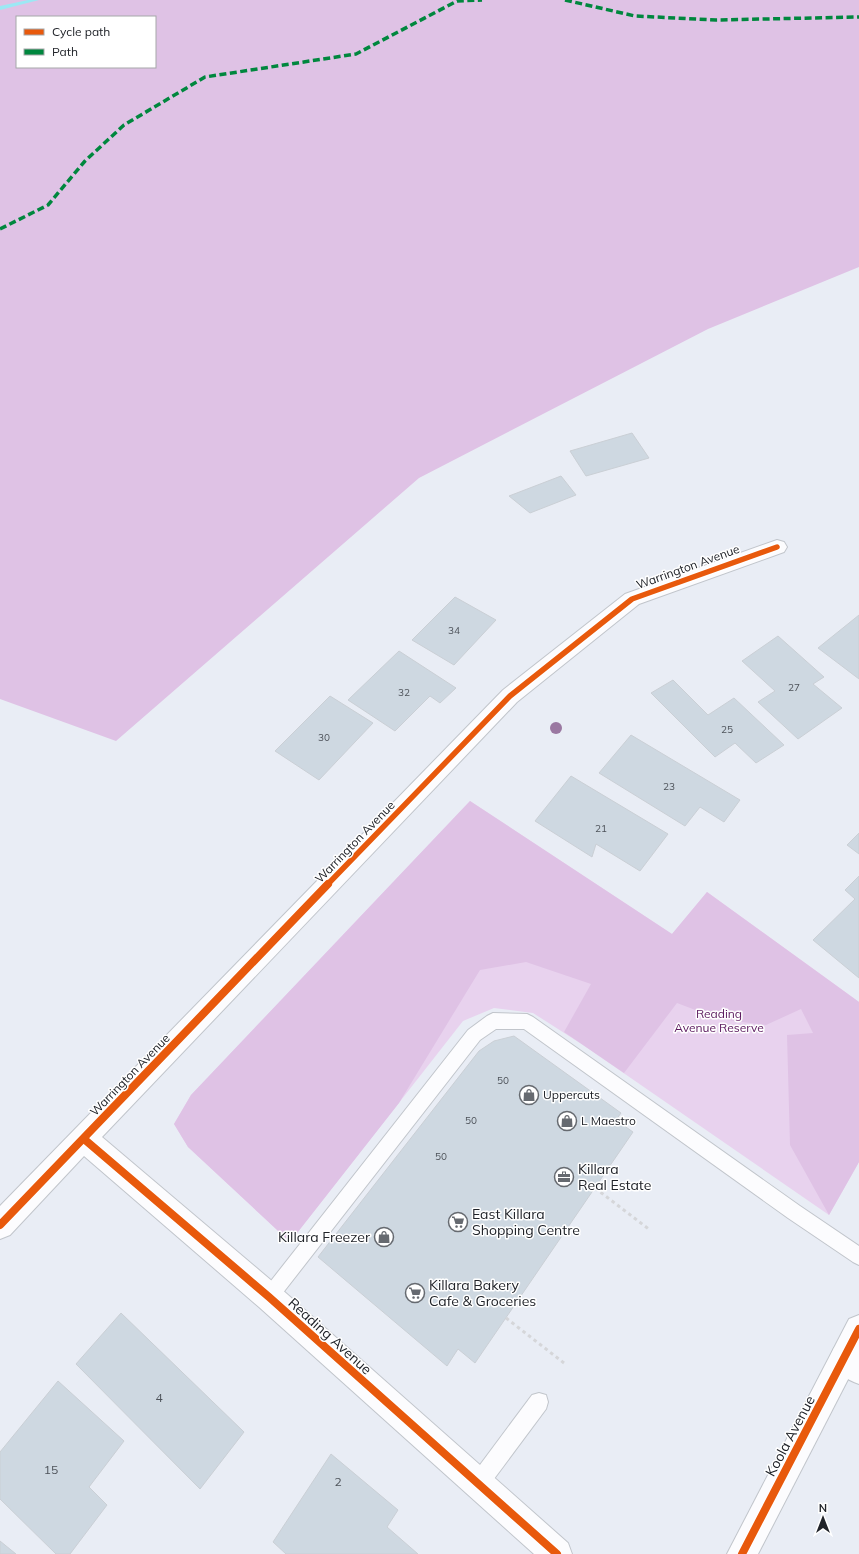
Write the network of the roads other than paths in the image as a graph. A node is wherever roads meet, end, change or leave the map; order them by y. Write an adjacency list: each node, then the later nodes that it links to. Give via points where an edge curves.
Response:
1 (777, 547): 2 (street, Warrington Avenue, via 632,599 510,696)
2 (84, 1139): 3 (street, Warrington Avenue); 5 (street, Reading Avenue)
3 (0, 1225)
4 (859, 1256): 5 (lane, via 527,1022 493,1021 474,1035)
5 (269, 1297): 9 (street, Reading Avenue)
6 (859, 1329): 7 (street, Koola Avenue)
7 (852, 1364): 11 (street, Koola Avenue)
8 (538, 1402): 9 (lane)
9 (478, 1484): 10 (street, Reading Avenue)
10 (557, 1554)
11 (742, 1554)

